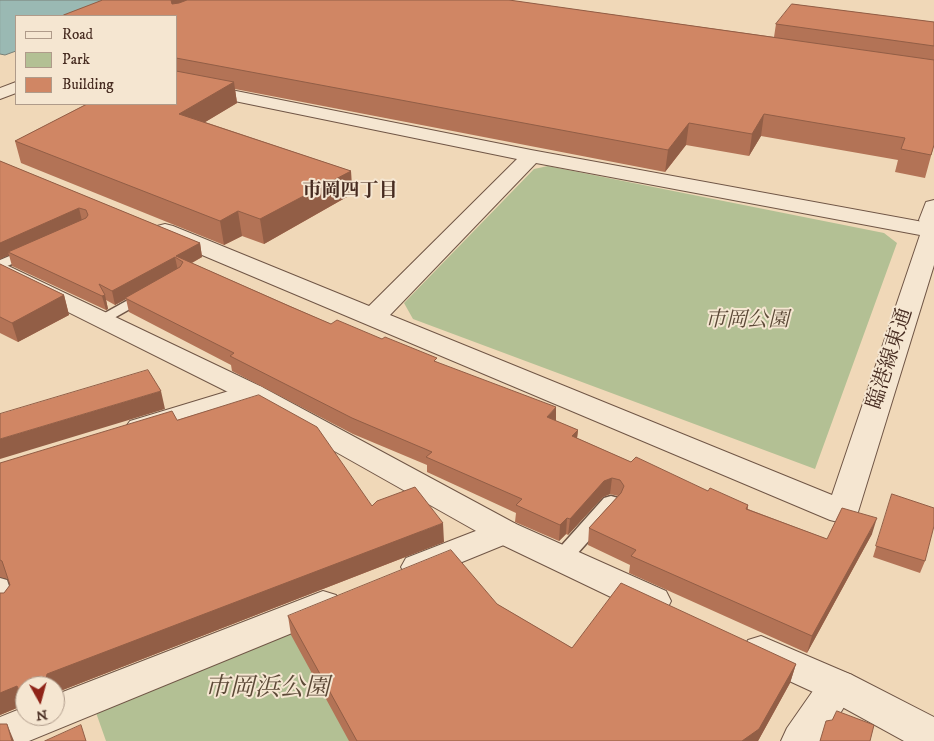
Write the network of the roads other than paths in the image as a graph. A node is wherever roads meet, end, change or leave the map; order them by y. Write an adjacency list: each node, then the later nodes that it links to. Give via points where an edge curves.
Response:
1 (178, 84): 4 (street)
2 (15, 87): 3 (street)
3 (0, 94)
4 (531, 156): 5 (street); 10 (street)
5 (934, 219): 10 (street, 臨港線東通, via 842,512)
6 (144, 222): 10 (street)
7 (41, 246): 8 (lane)
8 (0, 267): 11 (street)
9 (160, 287): 11 (lane)
10 (373, 317)
11 (102, 319): 12 (street)
12 (252, 393): 13 (street); 15 (street)
13 (112, 437)
14 (611, 503): 16 (lane)
15 (504, 532): 16 (street); 20 (street)
16 (561, 559): 17 (street)
17 (677, 612)
18 (731, 637): 19 (street)
19 (838, 686): 23 (street); 24 (street)
20 (65, 708)
21 (20, 726): 22 (street)
22 (0, 734)
23 (934, 737)
24 (801, 741)

